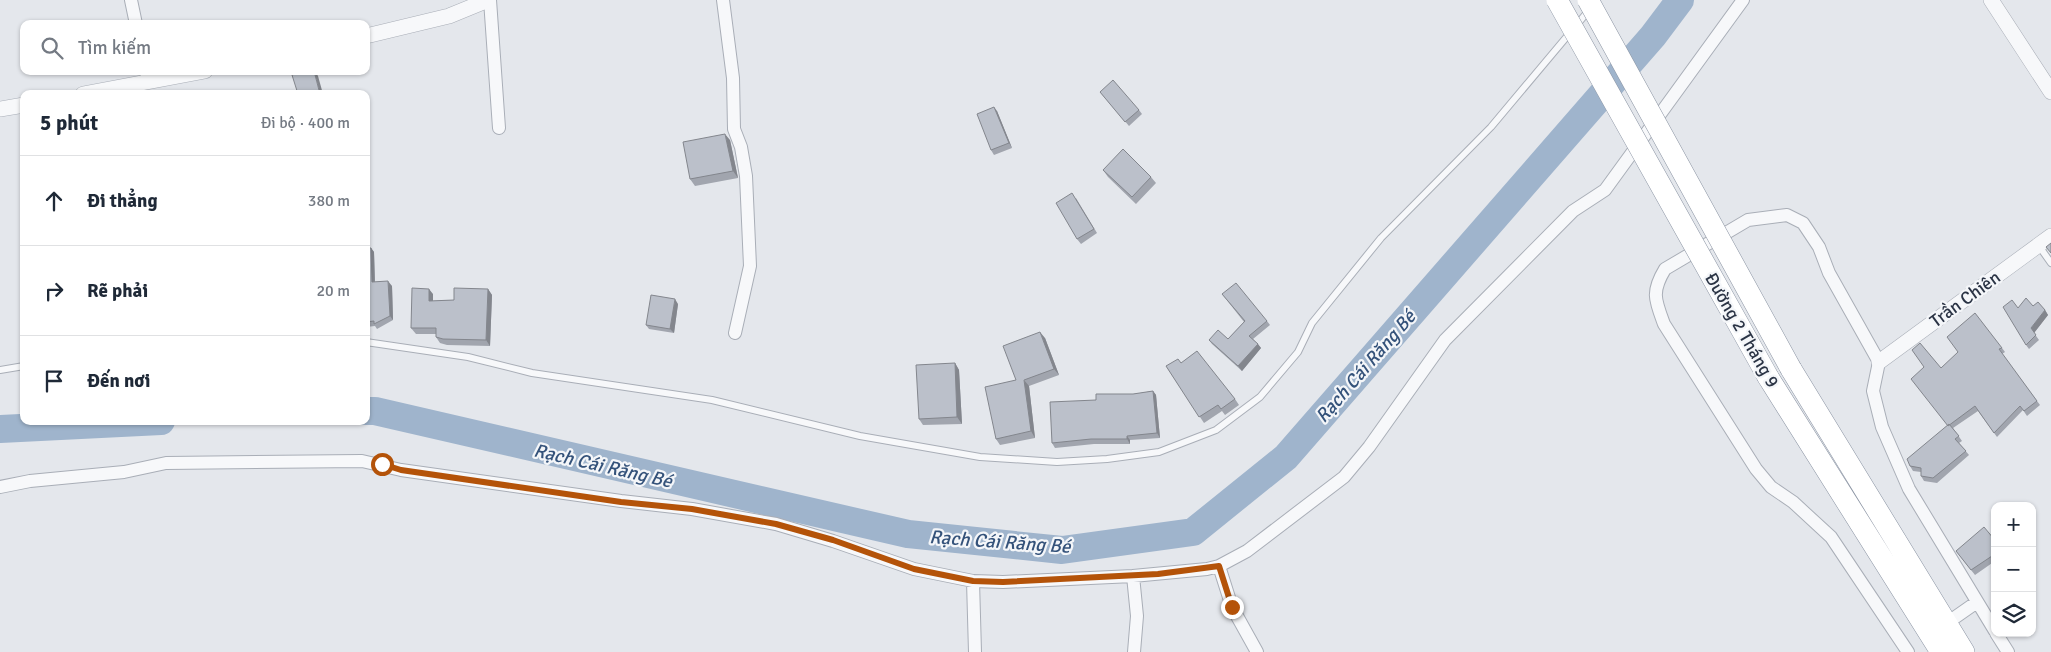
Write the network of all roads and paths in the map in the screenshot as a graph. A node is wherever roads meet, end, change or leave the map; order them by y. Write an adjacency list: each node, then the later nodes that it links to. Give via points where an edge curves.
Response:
1 (131, 0): 9 (street)
2 (489, 0): 10 (street, via 449,16); 16 (street)
3 (723, 0): 20 (street, via 733,78 734,129 746,176 750,266)
4 (1557, 0): 37 (highway, Đường 2 Tháng 9, bridge, via 1768,377)
5 (1588, 0): 30 (highway, Đường 2 Tháng 9, bridge, via 1791,369)
6 (1597, 0): 21 (lane, via 1491,127 1381,238 1312,322 1298,352 1260,397 1216,430 1159,452 1058,462 980,457 860,436 712,400 532,373 468,357)
7 (1743, 0): 26 (street, via 1605,190 1573,211 1445,340 1344,477 1247,551)
8 (1991, 0): 13 (street)
9 (135, 20)
10 (370, 35)
11 (147, 76): 12 (street)
12 (97, 90)
13 (2051, 92)
14 (20, 106): 15 (street)
15 (0, 109)
16 (499, 128)
17 (2051, 236): 18 (street, Trần Chiên)
18 (2038, 245): 19 (lane); 22 (street, Trần Chiên)
19 (2051, 262)
20 (735, 333)
21 (370, 343)
22 (1879, 362): 29 (street, via 1873,391 1882,427 1909,489); 36 (street, via 1829,273 1819,247 1803,223 1787,215 1748,220 1665,269 1658,281 1654,298 1664,324 1737,441 1771,487 1831,537)
23 (20, 367): 24 (lane)
24 (0, 370)
25 (0, 487): 28 (street, via 124,472 166,463 362,461 401,470 692,509 776,524 914,569)
26 (1219, 566): 27 (street); 35 (street, via 1232,607)
27 (1133, 576): 28 (street); 34 (street, via 1137,616)
28 (973, 581): 33 (street)
29 (1977, 602): 30 (street); 31 (street)
30 (1947, 623): 38 (highway, Đường 2 Tháng 9)
31 (1991, 624)
32 (1999, 637): 39 (street)
33 (975, 652)
34 (1134, 652)
35 (1257, 652)
36 (1908, 652)
37 (1941, 652)
38 (1964, 652)
39 (2008, 652)

